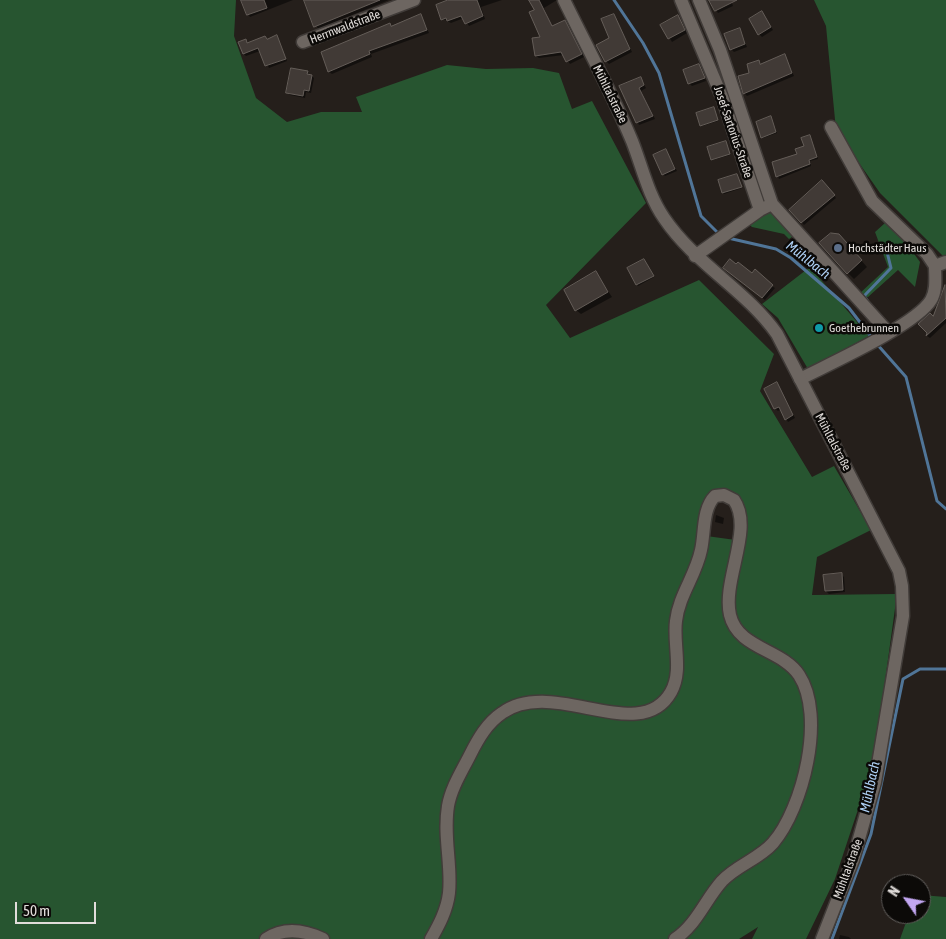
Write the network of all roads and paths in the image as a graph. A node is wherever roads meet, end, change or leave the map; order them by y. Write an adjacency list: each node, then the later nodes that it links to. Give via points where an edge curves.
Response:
1 (414, 0): 5 (street, Herrnwaldstraße)
2 (564, 0): 11 (street, Mühltalstraße, via 631,140 663,217)
3 (681, 0): 7 (street, Josef-Sartorius-Straße)
4 (699, 0): 6 (street, Josef-Sartorius-Straße)
5 (303, 42)
6 (720, 50): 7 (street); 9 (street, Josef-Sartorius-Straße)
7 (706, 56): 10 (street, Josef-Sartorius-Straße)
8 (831, 127): 12 (street, via 872,201)
9 (772, 204): 10 (street); 13 (street, Josef-Sartorius-Straße)
10 (760, 210): 11 (street)
11 (695, 256): 14 (street, Mühltalstraße, via 770,324)
12 (940, 264): 13 (street, via 932,300 917,314)
13 (878, 338): 14 (street)
14 (800, 379): 19 (street, Mühltalstraße, via 895,560 904,603 875,782 853,860)
15 (266, 939): 16 (street, via 291,931 313,934)
16 (322, 939)
17 (432, 939): 18 (street, via 444,914 449,892 448,804 477,740 502,712 523,702 546,700 630,714 644,713 666,701 676,682 678,607 701,551 709,504 715,496 724,495 734,500 740,517 740,536 730,578 730,615 737,631 800,675 810,718 808,765 795,807 774,842 763,853 728,875 691,926)
18 (675, 939)
19 (822, 939)

